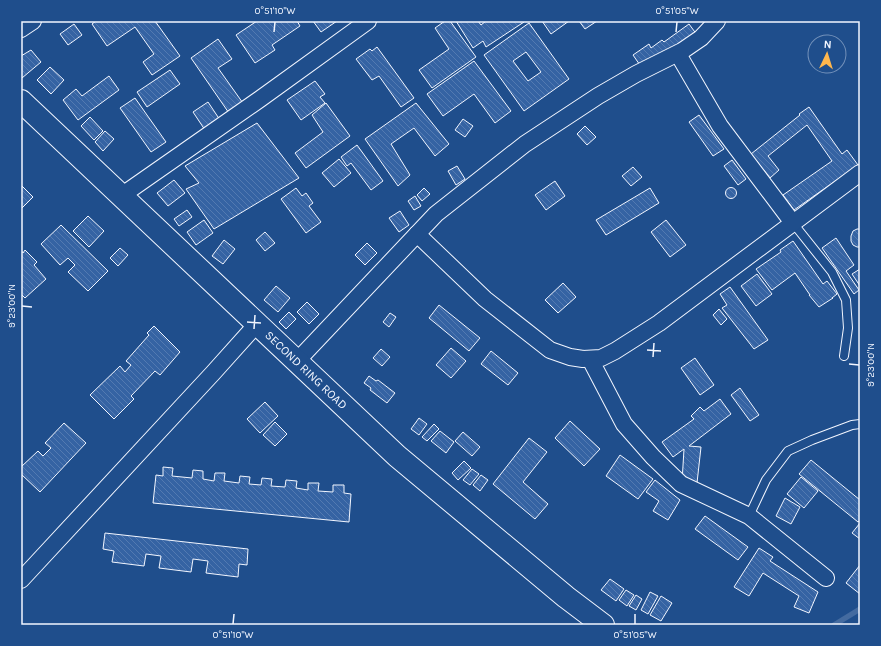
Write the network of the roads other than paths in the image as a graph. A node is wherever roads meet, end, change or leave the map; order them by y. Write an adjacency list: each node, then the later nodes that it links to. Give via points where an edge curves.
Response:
1 (32, 21): 4 (street)
2 (368, 21): 8 (street)
3 (717, 21): 5 (street, via 701,38)
4 (21, 29)
5 (678, 54): 9 (street, via 720,126); 10 (street, via 598,96 525,144 436,214)
6 (21, 101): 8 (main road, SECOND RING ROAD)
7 (860, 173): 9 (street)
8 (120, 196): 11 (main road, SECOND RING ROAD)
9 (793, 223): 12 (lane, via 832,272 846,300 848,328); 13 (street, via 659,323 615,351 601,358)
10 (417, 234): 13 (street, via 485,299 550,350 570,357); 14 (street)
11 (256, 325): 14 (main road, SECOND RING ROAD); 18 (street)
12 (844, 356)
13 (590, 359): 16 (street, via 624,424 659,463 681,484)
14 (296, 362): 19 (main road, SECOND RING ROAD, via 397,456)
15 (860, 424): 16 (lane, via 788,451 766,480)
16 (749, 516): 17 (street)
17 (826, 578)
18 (21, 580)
19 (603, 625)

